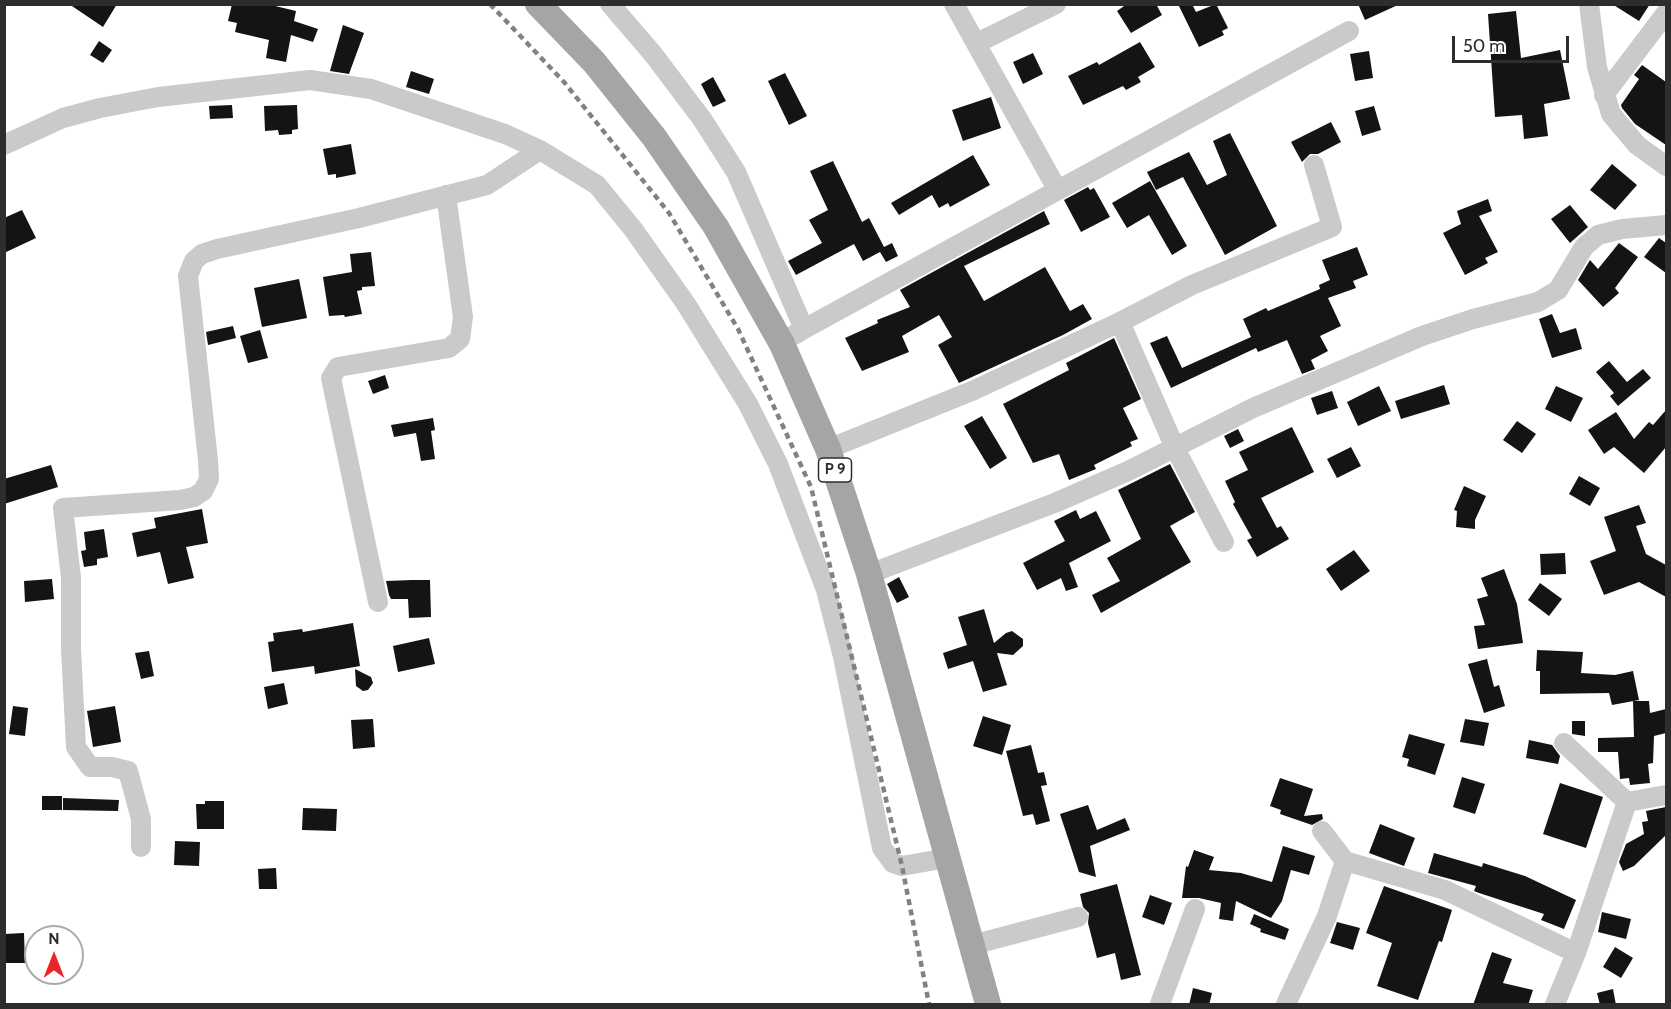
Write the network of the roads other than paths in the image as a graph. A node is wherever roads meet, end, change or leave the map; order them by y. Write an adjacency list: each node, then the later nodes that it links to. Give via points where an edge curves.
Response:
1 (538, 4): 19 (main road, P 9, via 594,62 654,137 716,228)
2 (954, 4): 8 (street)
3 (1056, 4): 8 (street)
4 (1589, 4): 9 (street)
5 (611, 5): 18 (street, via 695,110 736,172)
6 (1666, 13): 9 (street)
7 (1349, 31): 14 (street)
8 (977, 43): 14 (street)
9 (1604, 95): 13 (street, via 1622,130)
10 (4, 145): 11 (street, via 63,118 100,108 158,96 310,80 371,89 505,134)
11 (540, 150): 15 (street, via 498,180); 30 (street, via 597,185 616,206 686,304 748,404 778,464 826,590 882,848 893,863 902,866)
12 (1314, 165): 17 (street, via 1332,228 1192,285)
13 (1666, 166)
14 (1057, 189): 18 (street)
15 (446, 195): 24 (street, via 463,317 460,339 449,348 338,367 331,378); 29 (street, via 201,254 188,276 208,460 209,479 203,491 180,500 63,508 71,578 76,747 90,767 128,771 141,819)
16 (1666, 225): 20 (street, via 1622,228 1598,235 1584,247 1551,296 1422,336 1253,408)
17 (1120, 322): 20 (street); 21 (street, via 972,391)
18 (804, 329): 19 (street)
19 (782, 344): 21 (main road, P 9)
20 (1175, 448): 22 (street); 23 (street, via 1057,502)
21 (828, 449): 23 (main road, P 9)
22 (1224, 542)
23 (869, 574): 30 (main road, P 9)
24 (378, 602)
25 (1564, 742): 27 (street)
26 (1666, 795): 27 (street)
27 (1627, 802): 35 (street)
28 (1322, 831): 31 (street)
29 (141, 847)
30 (947, 858): 34 (main road, P 9)
31 (1345, 861): 35 (street, via 1445,890); 38 (street, via 1327,916)
32 (1195, 909): 37 (street)
33 (1078, 917): 34 (street)
34 (972, 945): 36 (main road, P 9)
35 (1576, 953): 39 (street)
36 (987, 1005)
37 (1160, 1005)
38 (1286, 1005)
39 (1555, 1005)

